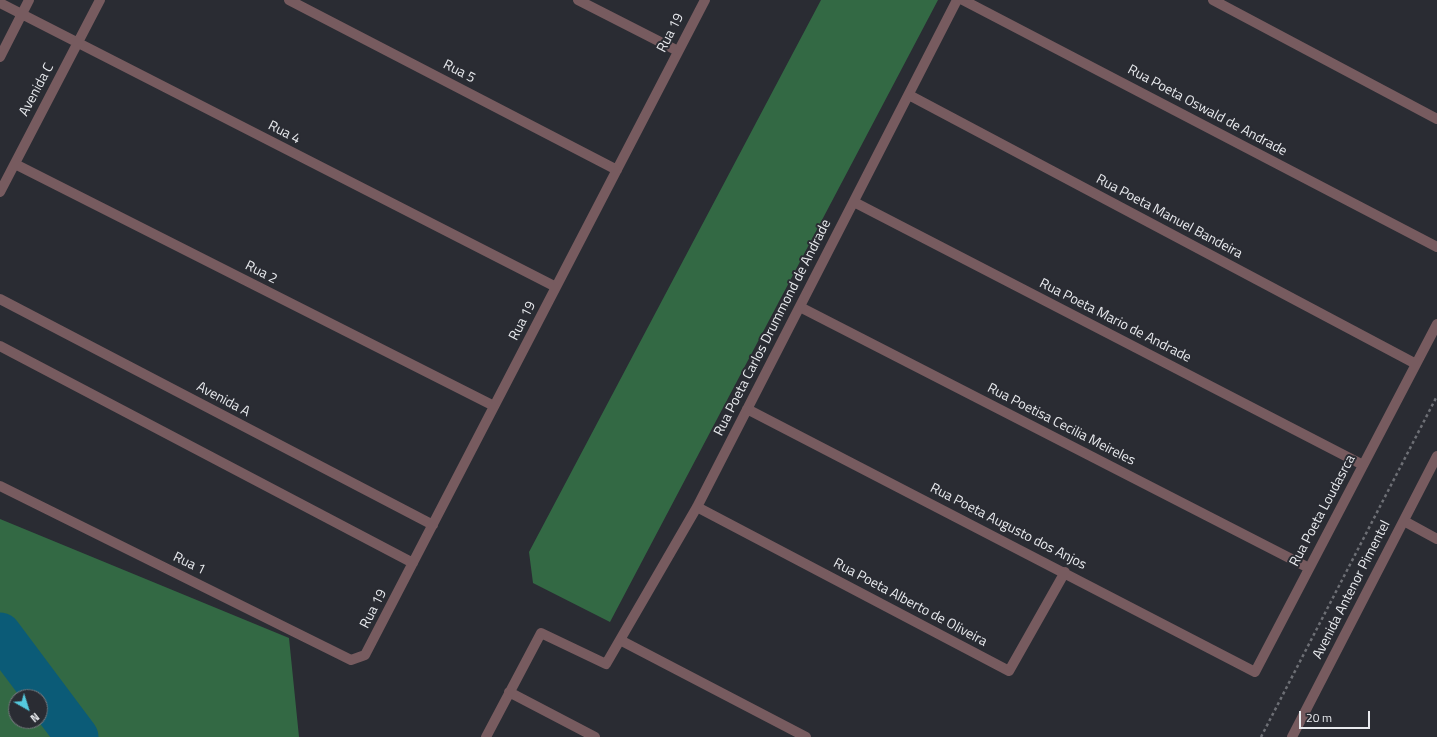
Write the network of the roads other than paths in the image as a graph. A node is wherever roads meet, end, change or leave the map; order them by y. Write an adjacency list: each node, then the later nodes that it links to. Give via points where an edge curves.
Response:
1 (29, 0): 10 (street)
2 (100, 0): 11 (street, Avenida C)
3 (289, 0): 17 (street, Rua 5)
4 (578, 0): 12 (street)
5 (704, 0): 12 (street, Rua 19)
6 (957, 0): 14 (street, Rua Poeta Carlos Drummond de Andrade)
7 (963, 0): 20 (street, Rua Poeta Oswald de Andrade)
8 (1213, 0): 15 (street)
9 (0, 3): 10 (street, Rua 4)
10 (22, 14): 11 (street, Rua 4); 13 (street)
11 (78, 43): 16 (street, Avenida C); 21 (street, Rua 4)
12 (678, 51): 17 (street, Rua 19)
13 (0, 57)
14 (909, 95): 19 (street, Rua Poeta Carlos Drummond de Andrade); 26 (street, Rua Poeta Manuel Bandeira)
15 (1437, 119)
16 (14, 164): 18 (street, Avenida C); 27 (street, Rua 2)
17 (617, 170): 21 (street, Rua 19)
18 (0, 192)
19 (854, 202): 23 (street, Rua Poeta Carlos Drummond de Andrade); 30 (street, Rua Poeta Mario de Andrade)
20 (1437, 247)
21 (556, 287): 27 (street, Rua 19)
22 (0, 299): 34 (street, Avenida A)
23 (800, 307): 28 (street, Rua Poeta Carlos Drummond de Andrade); 37 (street, Rua Poetisa Cecilia Meireles)
24 (1437, 324): 26 (street, Rua Poeta Loudasrca)
25 (0, 346): 36 (street)
26 (1416, 364): 30 (street, Rua Poeta Loudasrca)
27 (494, 406): 34 (street, Rua 19)
28 (748, 409): 32 (street, Rua Poeta Carlos Drummond de Andrade); 38 (street, Rua Poeta Augusto dos Anjos)
29 (1437, 456): 33 (street, Avenida Antenor Pimentel)
30 (1363, 465): 37 (street, Rua Poeta Loudasrca)
31 (0, 486): 40 (street, Rua 1, via 351,660)
32 (697, 507): 38 (street, Rua Poeta Alberto de Oliveira, via 1010,671); 39 (street, Rua Poeta Carlos Drummond de Andrade)
33 (1404, 521): 35 (street); 46 (street, Avenida Antenor Pimentel)
34 (433, 525): 36 (street, Rua 19)
35 (1437, 539)
36 (413, 563): 40 (street, Rua 19)
37 (1309, 568): 41 (street, Rua Poeta Loudasrca)
38 (1065, 572): 41 (street, Rua Poeta Augusto dos Anjos)
39 (620, 640): 42 (street, Rua Poeta Carlos Drummond de Andrade, via 606,664 541,633); 45 (street)
40 (365, 655)
41 (1254, 672)
42 (509, 692): 43 (street); 44 (street)
43 (486, 737)
44 (594, 737)
45 (806, 737)
46 (1292, 737)

